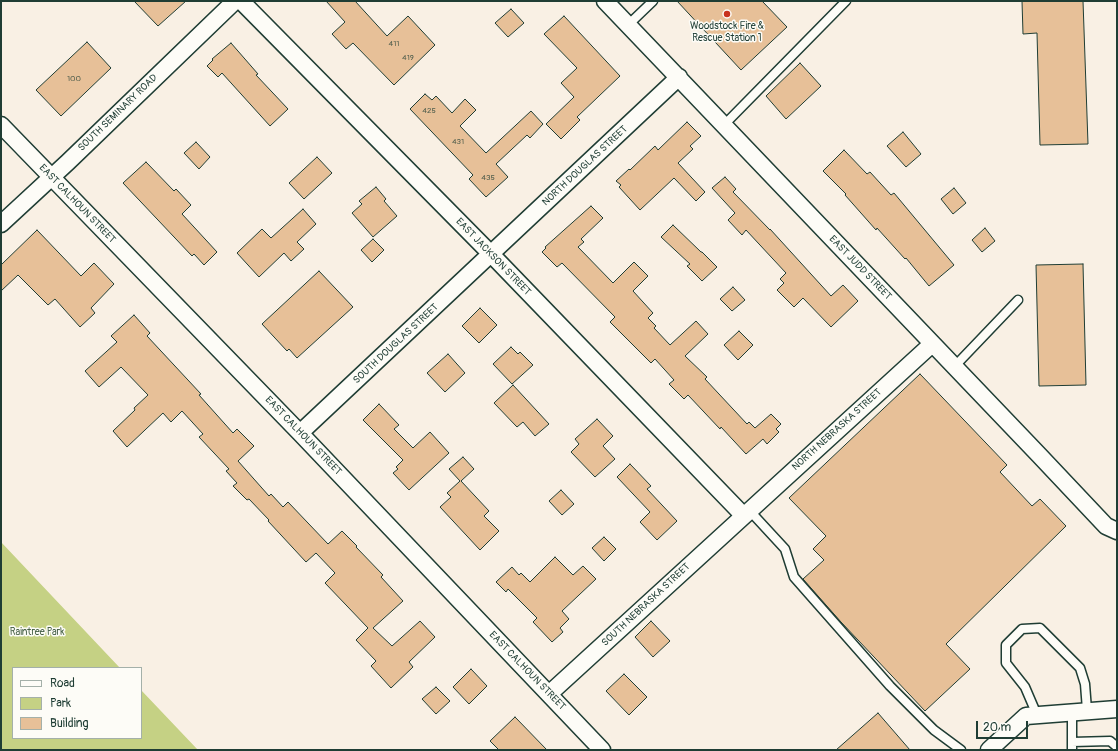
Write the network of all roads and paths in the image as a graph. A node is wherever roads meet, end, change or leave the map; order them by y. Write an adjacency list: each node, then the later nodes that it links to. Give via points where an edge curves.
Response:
1 (235, 1): 10 (street, SOUTH SEMINARY ROAD)
2 (241, 1): 12 (street, EAST JACKSON STREET)
3 (605, 1): 6 (street, EAST JUDD STREET)
4 (653, 1): 6 (lane)
5 (846, 1): 9 (lane)
6 (628, 25): 7 (street, EAST JUDD STREET)
7 (679, 77): 9 (street, EAST JUDD STREET); 12 (street, NORTH DOUGLAS STREET)
8 (1, 125): 10 (street, EAST CALHOUN STREET)
9 (724, 125): 14 (street, EAST JUDD STREET)
10 (51, 177): 11 (street, SOUTH SEMINARY ROAD); 16 (street, EAST CALHOUN STREET)
11 (1, 224)
12 (491, 254): 16 (street, SOUTH DOUGLAS STREET); 17 (street, EAST JACKSON STREET)
13 (1018, 300): 15 (lane)
14 (932, 344): 15 (street, EAST JUDD STREET); 17 (street, NORTH NEBRASKA STREET)
15 (954, 367): 18 (street, EAST JUDD STREET, via 1106,526)
16 (300, 433): 19 (street, EAST CALHOUN STREET)
17 (746, 513): 19 (street, SOUTH NEBRASKA STREET); 25 (lane, via 785,549 794,577 890,686 934,730)
18 (1117, 531)
19 (549, 694): 24 (street, EAST CALHOUN STREET)
20 (1117, 709): 21 (street)
21 (1080, 711): 22 (street); 22 (lane, via 1085,684 1080,668 1040,628 1022,629 1006,645 1006,663 1024,688); 23 (lane)
22 (1037, 715): 26 (street, via 1026,716)
23 (1072, 746): 27 (lane, via 1110,741)
24 (602, 750)
25 (961, 750)
26 (989, 750)
27 (1117, 750)

